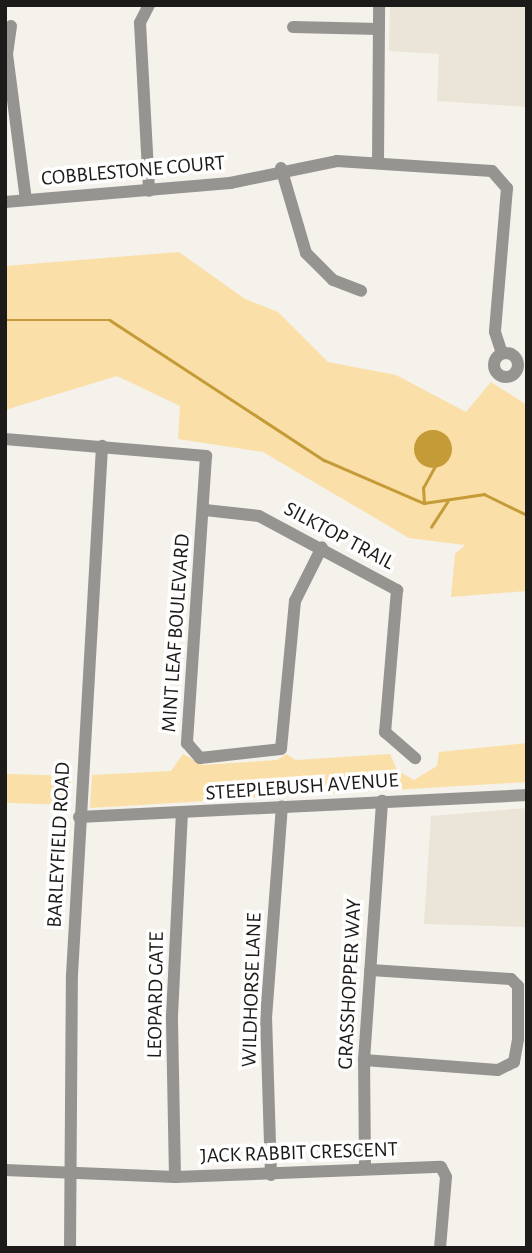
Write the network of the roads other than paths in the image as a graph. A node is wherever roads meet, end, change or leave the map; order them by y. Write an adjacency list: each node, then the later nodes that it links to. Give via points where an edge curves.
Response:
1 (149, 5): 8 (street, via 140,23)
2 (379, 5): 5 (street)
3 (10, 26): 9 (street, via 8,54)
4 (293, 27): 5 (street)
5 (379, 29): 6 (street)
6 (378, 163): 7 (street, COBBLESTONE COURT); 12 (street, COBBLESTONE COURT, via 486,170 505,183 495,332)
7 (281, 168): 8 (street, COBBLESTONE COURT, via 230,183); 11 (street, via 306,253 333,280)
8 (149, 191): 9 (street, COBBLESTONE COURT)
9 (26, 200): 10 (street, COBBLESTONE COURT)
10 (5, 202)
11 (361, 291)
12 (502, 353)
13 (5, 439): 14 (street, MINT LEAF BOULEVARD)
14 (102, 446): 15 (street, MINT LEAF BOULEVARD, via 206,456); 22 (street, BARLEYFIELD ROAD)
15 (205, 510): 16 (street, SILKTOP TRAIL, via 259,516); 16 (street, MINT LEAF BOULEVARD, via 187,743 200,758 281,749 295,601)
16 (322, 547): 17 (street, SILKTOP TRAIL, via 397,590 385,732)
17 (415, 758)
18 (527, 795): 19 (street, STEEPLEBUSH AVENUE)
19 (382, 801): 20 (street, STEEPLEBUSH AVENUE); 23 (street, GRASSHOPPER WAY)
20 (282, 807): 21 (street, STEEPLEBUSH AVENUE); 28 (street, WILDHORSE LANE, via 266,1018)
21 (182, 814): 22 (street, STEEPLEBUSH AVENUE); 29 (street, LEOPARD GATE, via 172,1016)
22 (79, 817): 27 (street, BARLEYFIELD ROAD, via 72,975)
23 (370, 970): 24 (street, GRASSHOPPER WAY); 24 (street, via 511,979 518,986 518,1039 514,1062 499,1070)
24 (364, 1060): 25 (street, GRASSHOPPER WAY)
25 (365, 1169): 28 (street, JACK RABBIT CRESCENT); 31 (street, JACK RABBIT CRESCENT, via 441,1167 446,1177)
26 (5, 1170): 27 (street, JACK RABBIT CRESCENT)
27 (75, 1174): 29 (street, JACK RABBIT CRESCENT); 30 (street, BARLEYFIELD ROAD)
28 (271, 1175): 29 (street, JACK RABBIT CRESCENT)
29 (175, 1177)
30 (70, 1248)
31 (440, 1248)

